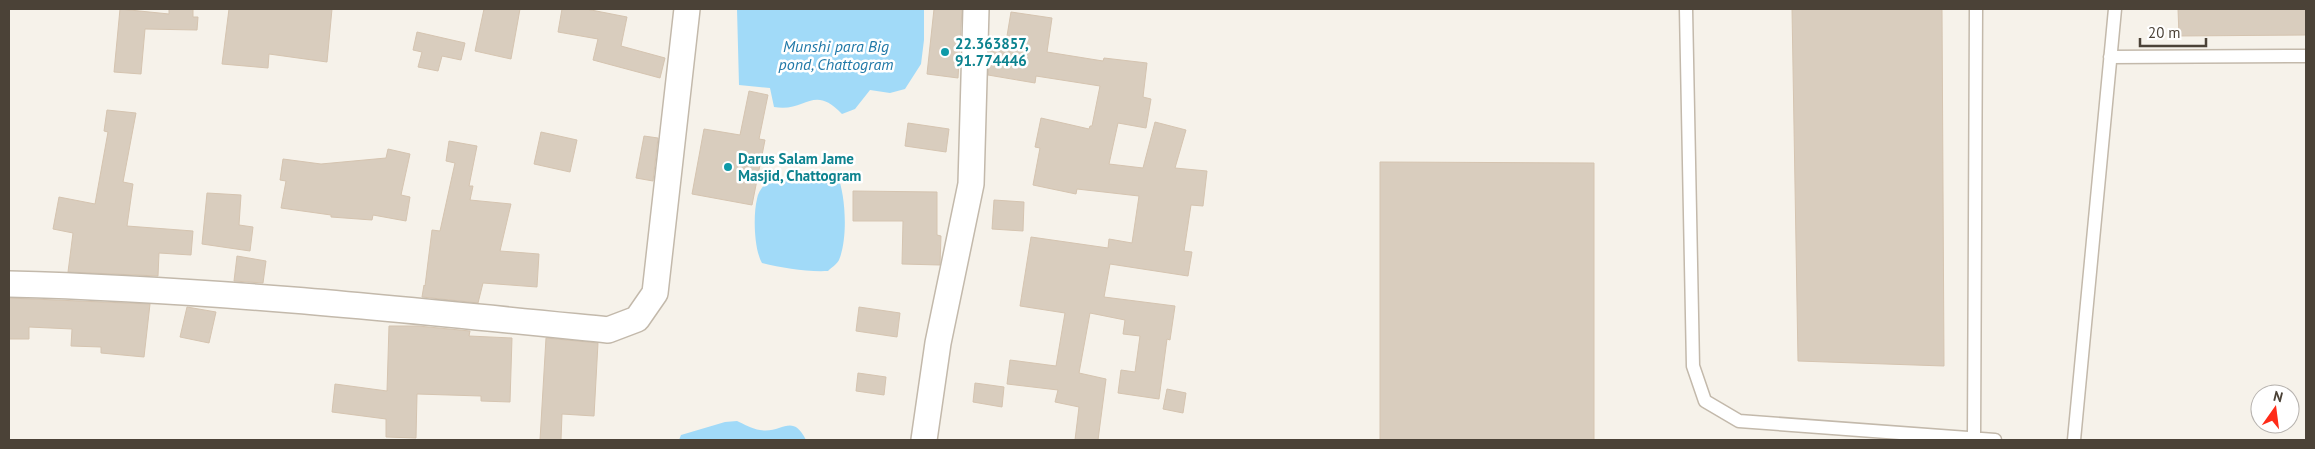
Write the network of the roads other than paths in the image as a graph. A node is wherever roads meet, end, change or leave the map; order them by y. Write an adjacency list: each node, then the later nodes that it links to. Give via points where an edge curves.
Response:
1 (688, 9): 8 (street, via 655,293 638,318 608,330 357,305 84,286)
2 (976, 9): 10 (street, via 971,184 938,343)
3 (1686, 9): 9 (lane, via 1693,366 1705,400 1739,421)
4 (1976, 9): 9 (lane)
5 (2115, 9): 7 (lane)
6 (2306, 56): 7 (lane)
7 (2110, 57): 12 (lane)
8 (9, 284)
9 (1974, 438): 11 (lane)
10 (924, 440)
11 (1995, 440)
12 (2074, 440)

